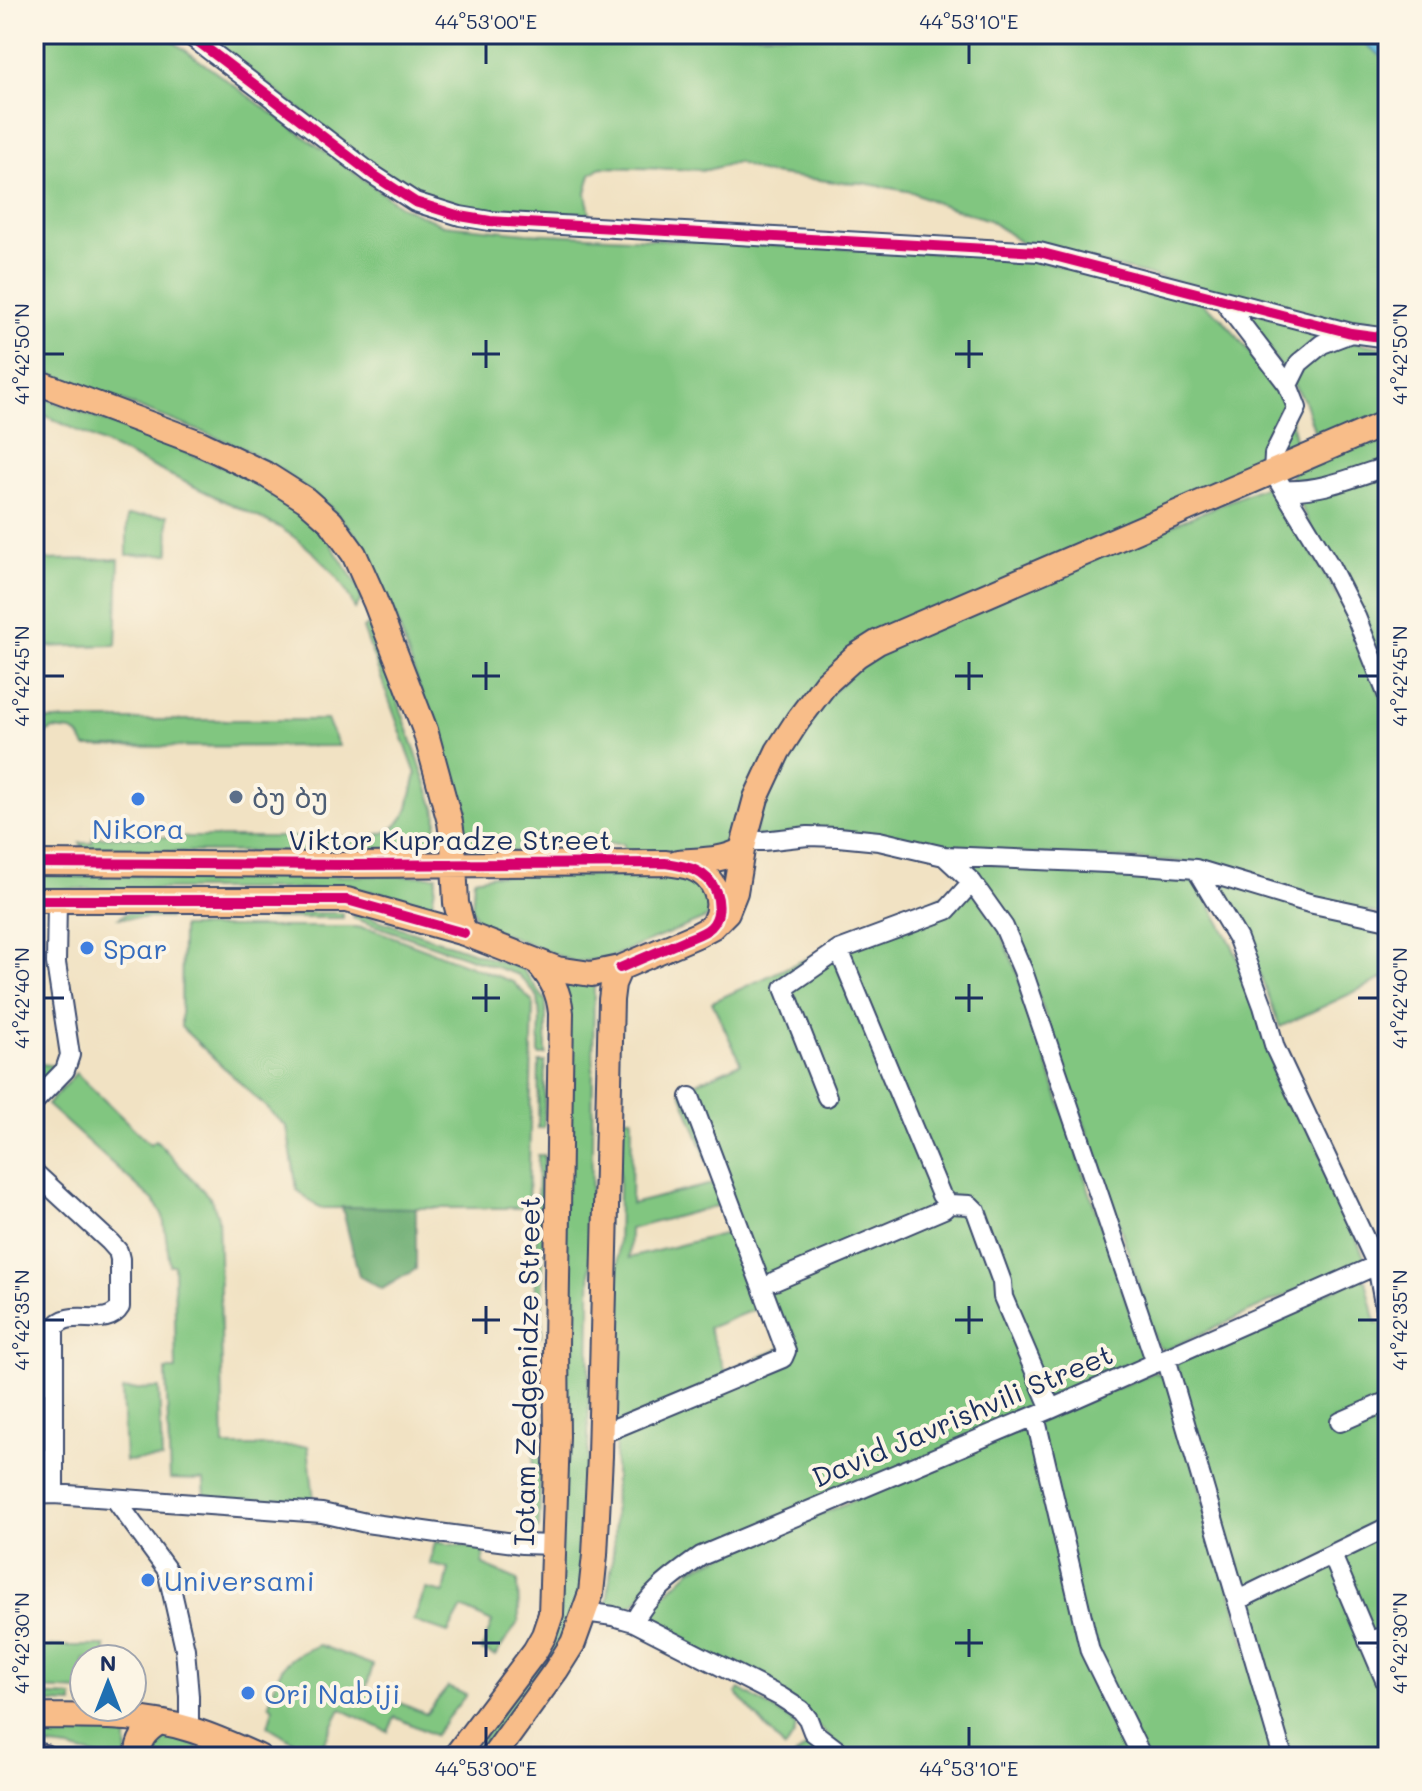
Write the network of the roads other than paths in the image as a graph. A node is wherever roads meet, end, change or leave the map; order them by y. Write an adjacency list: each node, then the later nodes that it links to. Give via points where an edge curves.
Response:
1 (188, 34): 2 (street, via 372,174 415,202 460,216 1039,252)
2 (1223, 300): 3 (street); 6 (street)
3 (1351, 333): 4 (street); 6 (street, via 1322,344 1299,363)
4 (1388, 338)
5 (34, 381): 15 (main road, via 200,443 265,474 331,522 354,554 418,709 445,802)
6 (1288, 385): 9 (street, via 1297,408 1274,454)
7 (1388, 422): 9 (main road)
8 (1388, 466): 9 (street, via 1302,491)
9 (1278, 481): 10 (street, via 1330,566); 11 (main road, via 890,637 856,656 826,683 778,751 756,798)
10 (1388, 696)
11 (743, 845): 12 (street, via 838,837); 14 (main road, via 732,856); 20 (main road, via 731,905)
12 (944, 856): 16 (street); 17 (street)
13 (34, 863): 15 (main road, Viktor Kupradze Street)
14 (665, 863): 15 (main road, Viktor Kupradze Street); 20 (main road, Viktor Kupradze Street, via 689,866 709,879 719,908)
15 (455, 864): 21 (main road, via 456,903)
16 (1196, 869): 19 (street); 30 (street, via 1238,939 1275,1048)
17 (972, 882): 22 (street, via 947,910); 34 (street, via 1004,927 1023,971)
18 (46, 900): 21 (main road, via 347,900); 27 (street, via 70,1050 65,1070)
19 (1388, 920)
20 (712, 927): 24 (main road)
21 (464, 933): 23 (main road)
22 (839, 950): 26 (street, via 784,988); 29 (street)
23 (538, 963): 24 (main road, via 581,974); 43 (main road, Iotam Zedgenidze Street, via 554,984 561,1013)
24 (620, 968): 38 (main road, via 611,1000)
25 (690, 1097): 38 (street, via 786,1351 783,1358)
26 (827, 1097)
27 (34, 1102)
28 (34, 1172): 39 (street, via 110,1242 120,1259 118,1312 64,1319 54,1329)
29 (949, 1204): 31 (street); 36 (street, via 970,1205 976,1211)
30 (1377, 1265): 32 (street); 34 (street, David Javrishvili Street)
31 (775, 1281)
32 (1385, 1300): 33 (street)
33 (1388, 1326)
34 (1161, 1361): 36 (street, David Javrishvili Street); 45 (street)
35 (1388, 1401): 37 (street)
36 (1043, 1412): 47 (street, David Javrishvili Street, via 701,1556 649,1598); 61 (street, via 1090,1651)
37 (1340, 1422)
38 (601, 1434): 46 (main road, via 595,1555)
39 (54, 1494): 40 (street); 41 (street)
40 (34, 1495)
41 (115, 1499): 43 (street, via 322,1513); 53 (street, via 167,1570)
42 (1388, 1527): 44 (street)
43 (553, 1545): 58 (main road, Iotam Zedgenidze Street, via 551,1614 544,1635)
44 (1332, 1555): 45 (street); 49 (street)
45 (1238, 1600): 62 (street)
46 (585, 1612): 47 (street); 59 (main road, via 556,1670)
47 (634, 1622): 60 (street, via 781,1697 801,1710 813,1732)
48 (1388, 1636): 49 (street)
49 (1368, 1641): 50 (street)
50 (1388, 1687)
51 (34, 1716): 52 (main road)
52 (158, 1723): 53 (main road); 56 (main road, via 144,1734)
53 (201, 1740): 57 (main road)
54 (34, 1755): 55 (main road)
55 (44, 1757)
56 (138, 1757)
57 (259, 1757)
58 (455, 1757)
59 (493, 1757)
60 (846, 1757)
61 (1142, 1757)
62 (1283, 1757)

